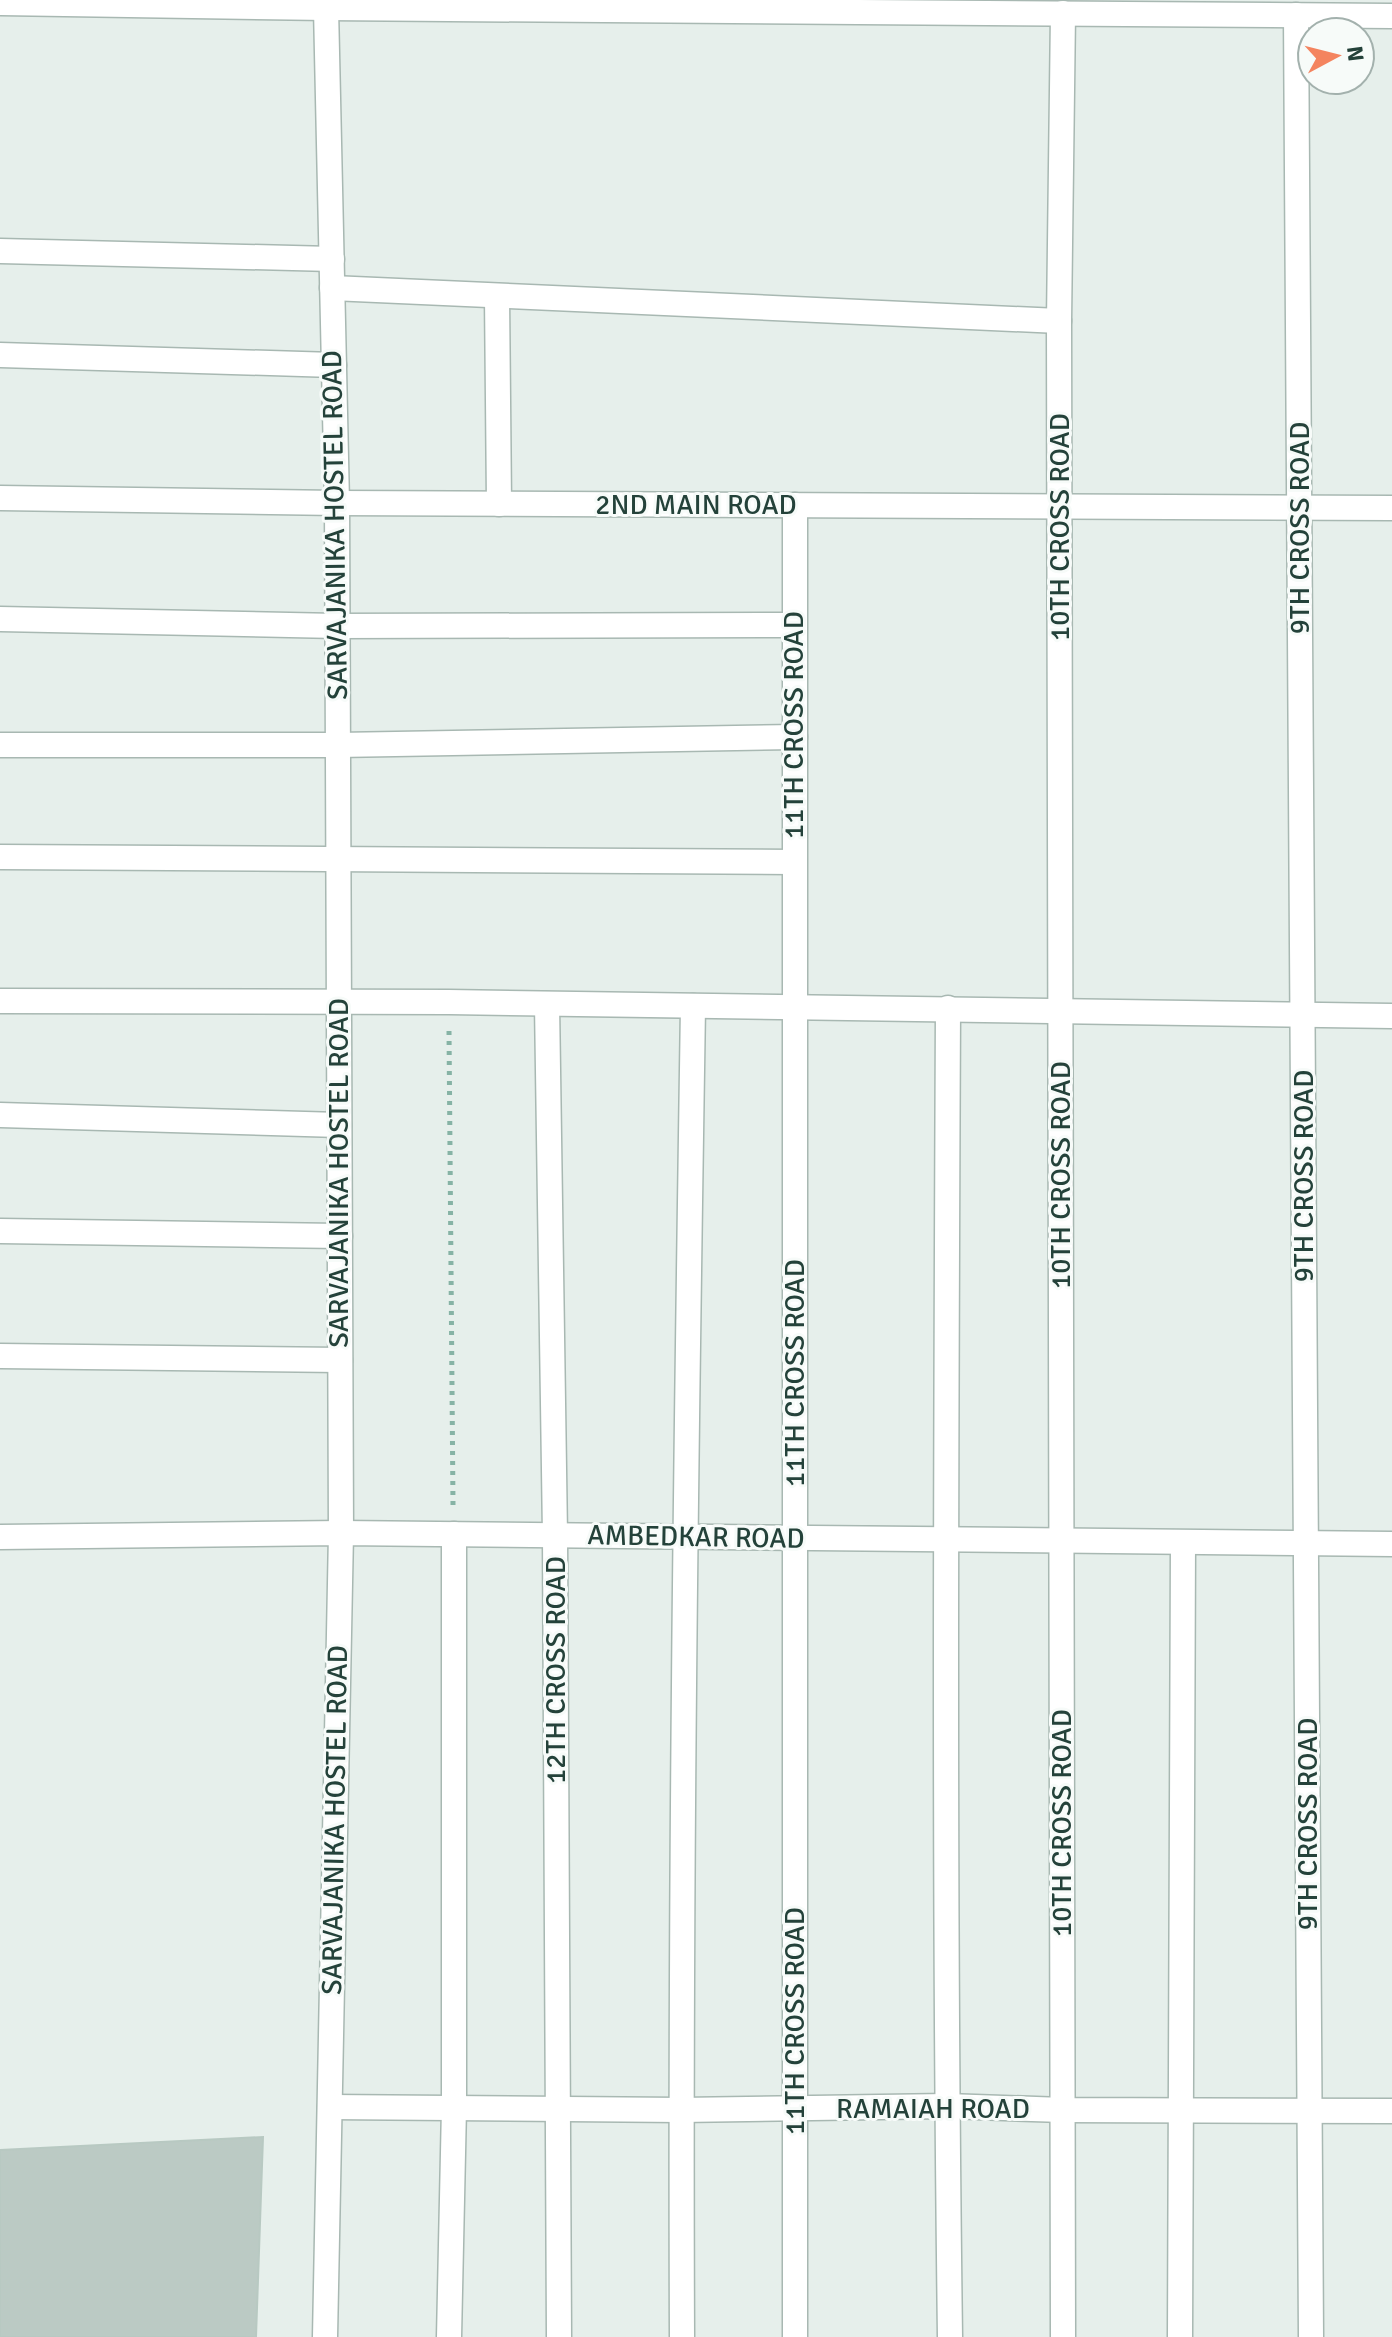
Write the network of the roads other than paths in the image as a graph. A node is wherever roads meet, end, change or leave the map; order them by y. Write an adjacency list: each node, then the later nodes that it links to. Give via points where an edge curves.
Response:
1 (0, 3): 2 (street)
2 (326, 8): 3 (street); 7 (street, SARVAJANIKA HOSTEL ROAD)
3 (1063, 13): 4 (street); 10 (street, 10TH CROSS ROAD)
4 (1296, 15): 5 (street); 18 (street, 9TH CROSS ROAD)
5 (1392, 16)
6 (0, 251): 7 (street)
7 (332, 259): 8 (street, SARVAJANIKA HOSTEL ROAD)
8 (332, 288): 9 (street); 12 (street, SARVAJANIKA HOSTEL ROAD)
9 (497, 297): 10 (street); 15 (street)
10 (1059, 321): 17 (street, 10TH CROSS ROAD)
11 (0, 355): 12 (street)
12 (334, 365): 14 (street, SARVAJANIKA HOSTEL ROAD)
13 (0, 498): 14 (street, 2ND MAIN ROAD)
14 (337, 503): 15 (street, 2ND MAIN ROAD); 22 (street, SARVAJANIKA HOSTEL ROAD)
15 (499, 504): 16 (street, 2ND MAIN ROAD)
16 (795, 505): 17 (street, 2ND MAIN ROAD); 21 (street, 11TH CROSS ROAD)
17 (1060, 506): 18 (street, 2ND MAIN ROAD); 35 (street, 10TH CROSS ROAD)
18 (1300, 507): 19 (street, 2ND MAIN ROAD); 36 (street, 9TH CROSS ROAD)
19 (1392, 508)
20 (0, 619): 22 (street)
21 (794, 625): 22 (street); 23 (street, 11TH CROSS ROAD)
22 (337, 626): 25 (street, SARVAJANIKA HOSTEL ROAD)
23 (795, 737): 25 (street); 28 (street, 11TH CROSS ROAD)
24 (0, 745): 25 (street)
25 (338, 745): 27 (street, SARVAJANIKA HOSTEL ROAD)
26 (0, 857): 27 (street)
27 (338, 859): 28 (street); 30 (street, SARVAJANIKA HOSTEL ROAD)
28 (794, 862): 33 (street, 11TH CROSS ROAD)
29 (0, 1001): 30 (street)
30 (339, 1001): 31 (street); 39 (street, SARVAJANIKA HOSTEL ROAD)
31 (547, 1004): 32 (street); 46 (street, 12TH CROSS ROAD)
32 (693, 1006): 33 (street); 48 (street)
33 (794, 1007): 34 (street); 49 (street, 11TH CROSS ROAD)
34 (948, 1008): 35 (street); 50 (street)
35 (1061, 1011): 36 (street); 51 (street, 10TH CROSS ROAD)
36 (1303, 1014): 37 (street); 53 (street, 9TH CROSS ROAD)
37 (1392, 1016)
38 (0, 1115): 39 (street)
39 (339, 1125): 41 (street, SARVAJANIKA HOSTEL ROAD)
40 (0, 1231): 41 (street)
41 (340, 1236): 43 (street, SARVAJANIKA HOSTEL ROAD)
42 (0, 1356): 43 (street)
43 (340, 1360): 44 (street, SARVAJANIKA HOSTEL ROAD)
44 (341, 1533): 45 (street, AMBEDKAR ROAD); 47 (street, AMBEDKAR ROAD); 56 (street, SARVAJANIKA HOSTEL ROAD)
45 (454, 1534): 46 (street, AMBEDKAR ROAD); 57 (street)
46 (555, 1535): 48 (street, AMBEDKAR ROAD); 58 (street, 12TH CROSS ROAD)
47 (0, 1537)
48 (685, 1537): 49 (street, AMBEDKAR ROAD); 60 (street)
49 (795, 1538): 50 (street, AMBEDKAR ROAD); 59 (street, 11TH CROSS ROAD)
50 (946, 1539): 51 (street, AMBEDKAR ROAD); 55 (street)
51 (1062, 1541): 52 (street, AMBEDKAR ROAD); 61 (street, 10TH CROSS ROAD)
52 (1183, 1543): 53 (street, AMBEDKAR ROAD); 62 (street)
53 (1306, 1544): 54 (street, AMBEDKAR ROAD); 63 (street, 9TH CROSS ROAD)
54 (1392, 1544)
55 (947, 2106): 59 (street, RAMAIAH ROAD); 61 (street, RAMAIAH ROAD); 70 (street)
56 (330, 2107): 57 (street, RAMAIAH ROAD); 65 (street, SARVAJANIKA HOSTEL ROAD)
57 (454, 2107): 58 (street, RAMAIAH ROAD); 66 (street)
58 (558, 2108): 60 (street, RAMAIAH ROAD); 67 (street, 12TH CROSS ROAD)
59 (795, 2109): 60 (street, RAMAIAH ROAD); 69 (street, 11TH CROSS ROAD)
60 (681, 2110): 68 (street)
61 (1063, 2110): 62 (street, RAMAIAH ROAD); 71 (street, 10TH CROSS ROAD)
62 (1182, 2110): 63 (street, RAMAIAH ROAD); 72 (street)
63 (1310, 2111): 64 (street, RAMAIAH ROAD); 73 (street, 9TH CROSS ROAD)
64 (1392, 2111)
65 (325, 2337)
66 (449, 2337)
67 (559, 2337)
68 (682, 2337)
69 (795, 2337)
70 (950, 2337)
71 (1063, 2337)
72 (1180, 2337)
73 (1311, 2337)

